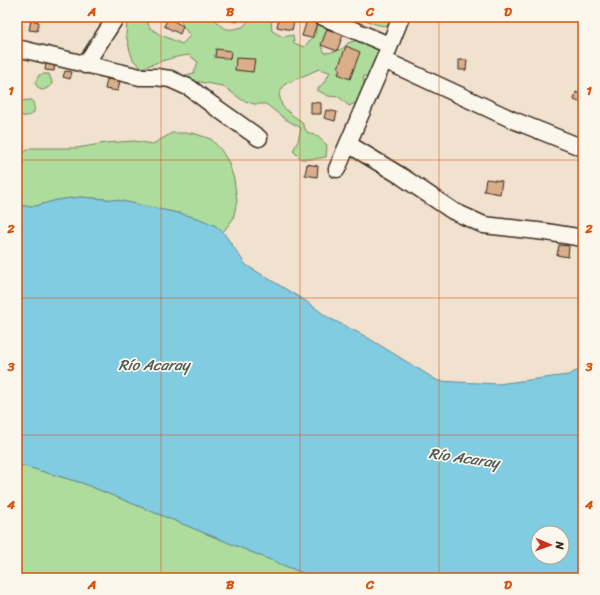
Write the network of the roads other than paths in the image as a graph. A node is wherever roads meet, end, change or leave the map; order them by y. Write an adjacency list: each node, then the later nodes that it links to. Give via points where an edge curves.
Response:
1 (116, 17): 6 (street)
2 (323, 17): 5 (street)
3 (401, 17): 5 (street)
4 (17, 48): 6 (street)
5 (387, 53): 8 (street); 9 (street, via 513,120)
6 (85, 65): 7 (street, via 140,77 170,79 190,88)
7 (259, 138)
8 (348, 144): 10 (street); 11 (street, via 453,211 484,225)
9 (583, 148)
10 (337, 169)
11 (583, 238)

